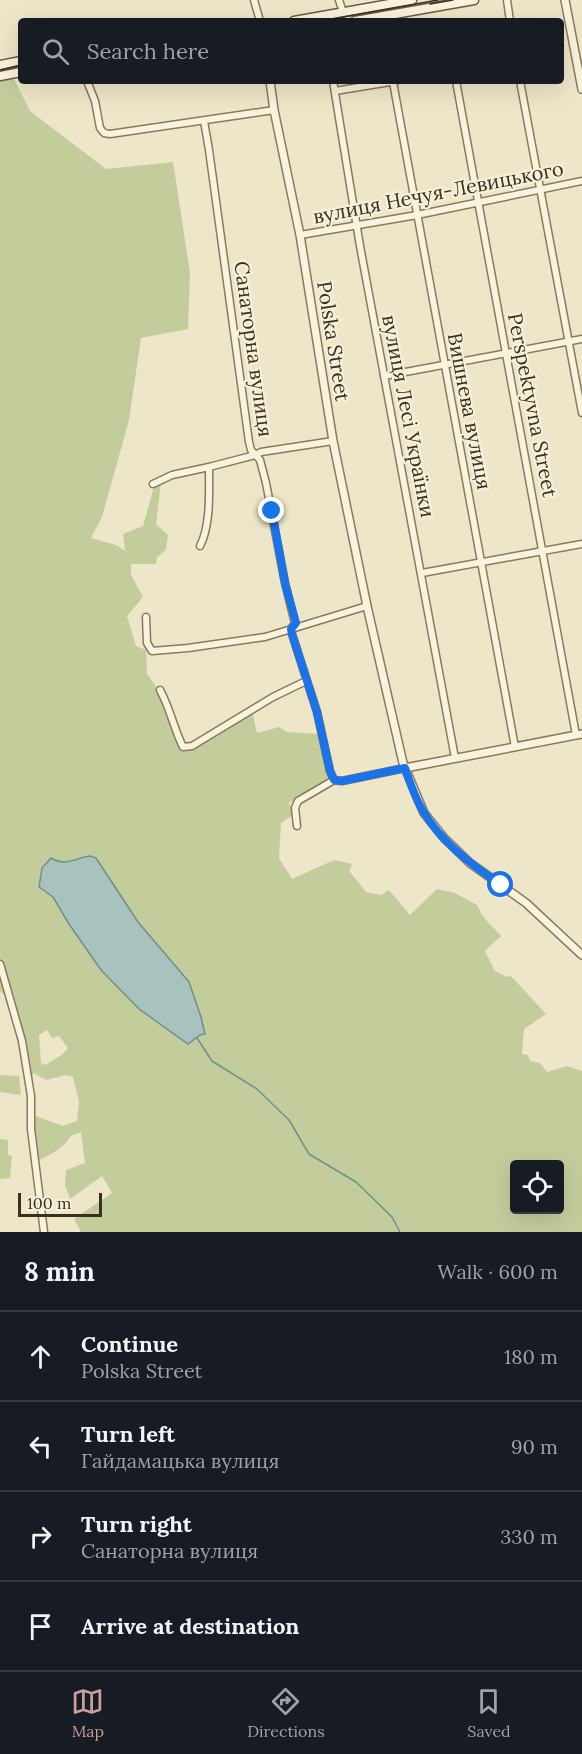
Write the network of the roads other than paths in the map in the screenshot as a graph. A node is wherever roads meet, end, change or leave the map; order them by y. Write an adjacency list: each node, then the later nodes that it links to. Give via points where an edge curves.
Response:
1 (254, 0): 8 (street)
2 (339, 0): 7 (street)
3 (412, 0): 7 (main road)
4 (474, 0): 10 (main road)
5 (507, 0): 11 (street)
6 (565, 0): 23 (street)
7 (343, 12): 9 (main road)
8 (259, 18)
9 (310, 18)
10 (372, 18)
11 (510, 18)
12 (18, 62): 13 (main road)
13 (0, 65)
14 (18, 73): 15 (main road)
15 (0, 76)
16 (88, 84): 26 (street, via 104,133)
17 (270, 84): 25 (street, Polska Street)
18 (334, 84): 24 (street, вулиця Лесі Українки)
19 (379, 84): 24 (street)
20 (395, 84): 30 (street, Вишнева вулиця)
21 (457, 84): 29 (street, Perspektyvna Street)
22 (521, 84): 28 (street)
23 (582, 90)
24 (335, 92): 31 (street, вулиця Лесі Українки)
25 (274, 110): 26 (street); 32 (street, Polska Street)
26 (204, 121): 40 (street, Санаторна вулиця, via 249,442)
27 (582, 181): 28 (street, вулиця Нечуя-Левицького)
28 (541, 189): 29 (street, вулиця Нечуя-Левицького); 34 (street)
29 (478, 202): 30 (street, вулиця Нечуя-Левицького); 35 (street, Perspektyvna Street)
30 (417, 215): 31 (street, вулиця Нечуя-Левицького); 36 (street, Вишнева вулиця)
31 (357, 225): 32 (street, вулиця Нечуя-Левицького); 37 (street, вулиця Лесі Українки)
32 (300, 235): 39 (street, Polska Street)
33 (582, 339): 34 (street)
34 (569, 342): 35 (street); 38 (street)
35 (506, 353): 36 (street); 45 (street, Perspektyvna Street)
36 (444, 365): 37 (street); 46 (street, Вишнева вулиця)
37 (384, 376): 47 (street, вулиця Лесі Українки)
38 (582, 413)
39 (333, 441): 40 (street); 48 (street, Polska Street)
40 (255, 455): 41 (street); 50 (street, Санаторна вулиця, via 266,483 296,623)
41 (209, 467): 42 (street, via 172,475); 44 (street)
42 (153, 484)
43 (582, 544): 45 (street)
44 (200, 546)
45 (543, 551): 46 (street); 53 (street, Perspektyvna Street)
46 (482, 563): 47 (street); 54 (street, Вишнева вулиця)
47 (422, 573): 55 (street, вулиця Лесі Українки)
48 (367, 606): 50 (street); 56 (street, Polska Street)
49 (146, 617): 50 (street, via 147,643 152,651 246,641)
50 (291, 629): 51 (street, Санаторна вулиця)
51 (306, 681): 52 (street, via 185,748); 57 (street, Санаторна вулиця)
52 (160, 690)
53 (579, 735): 54 (street)
54 (515, 747): 55 (street)
55 (455, 758): 56 (street)
56 (405, 768): 57 (street); 59 (street, Polska Street, via 424,813 444,838 470,863 526,903)
57 (334, 780): 58 (street, via 298,801)
58 (297, 826)
59 (582, 956)
60 (0, 964): 61 (street, via 22,1041)
61 (44, 1232)

